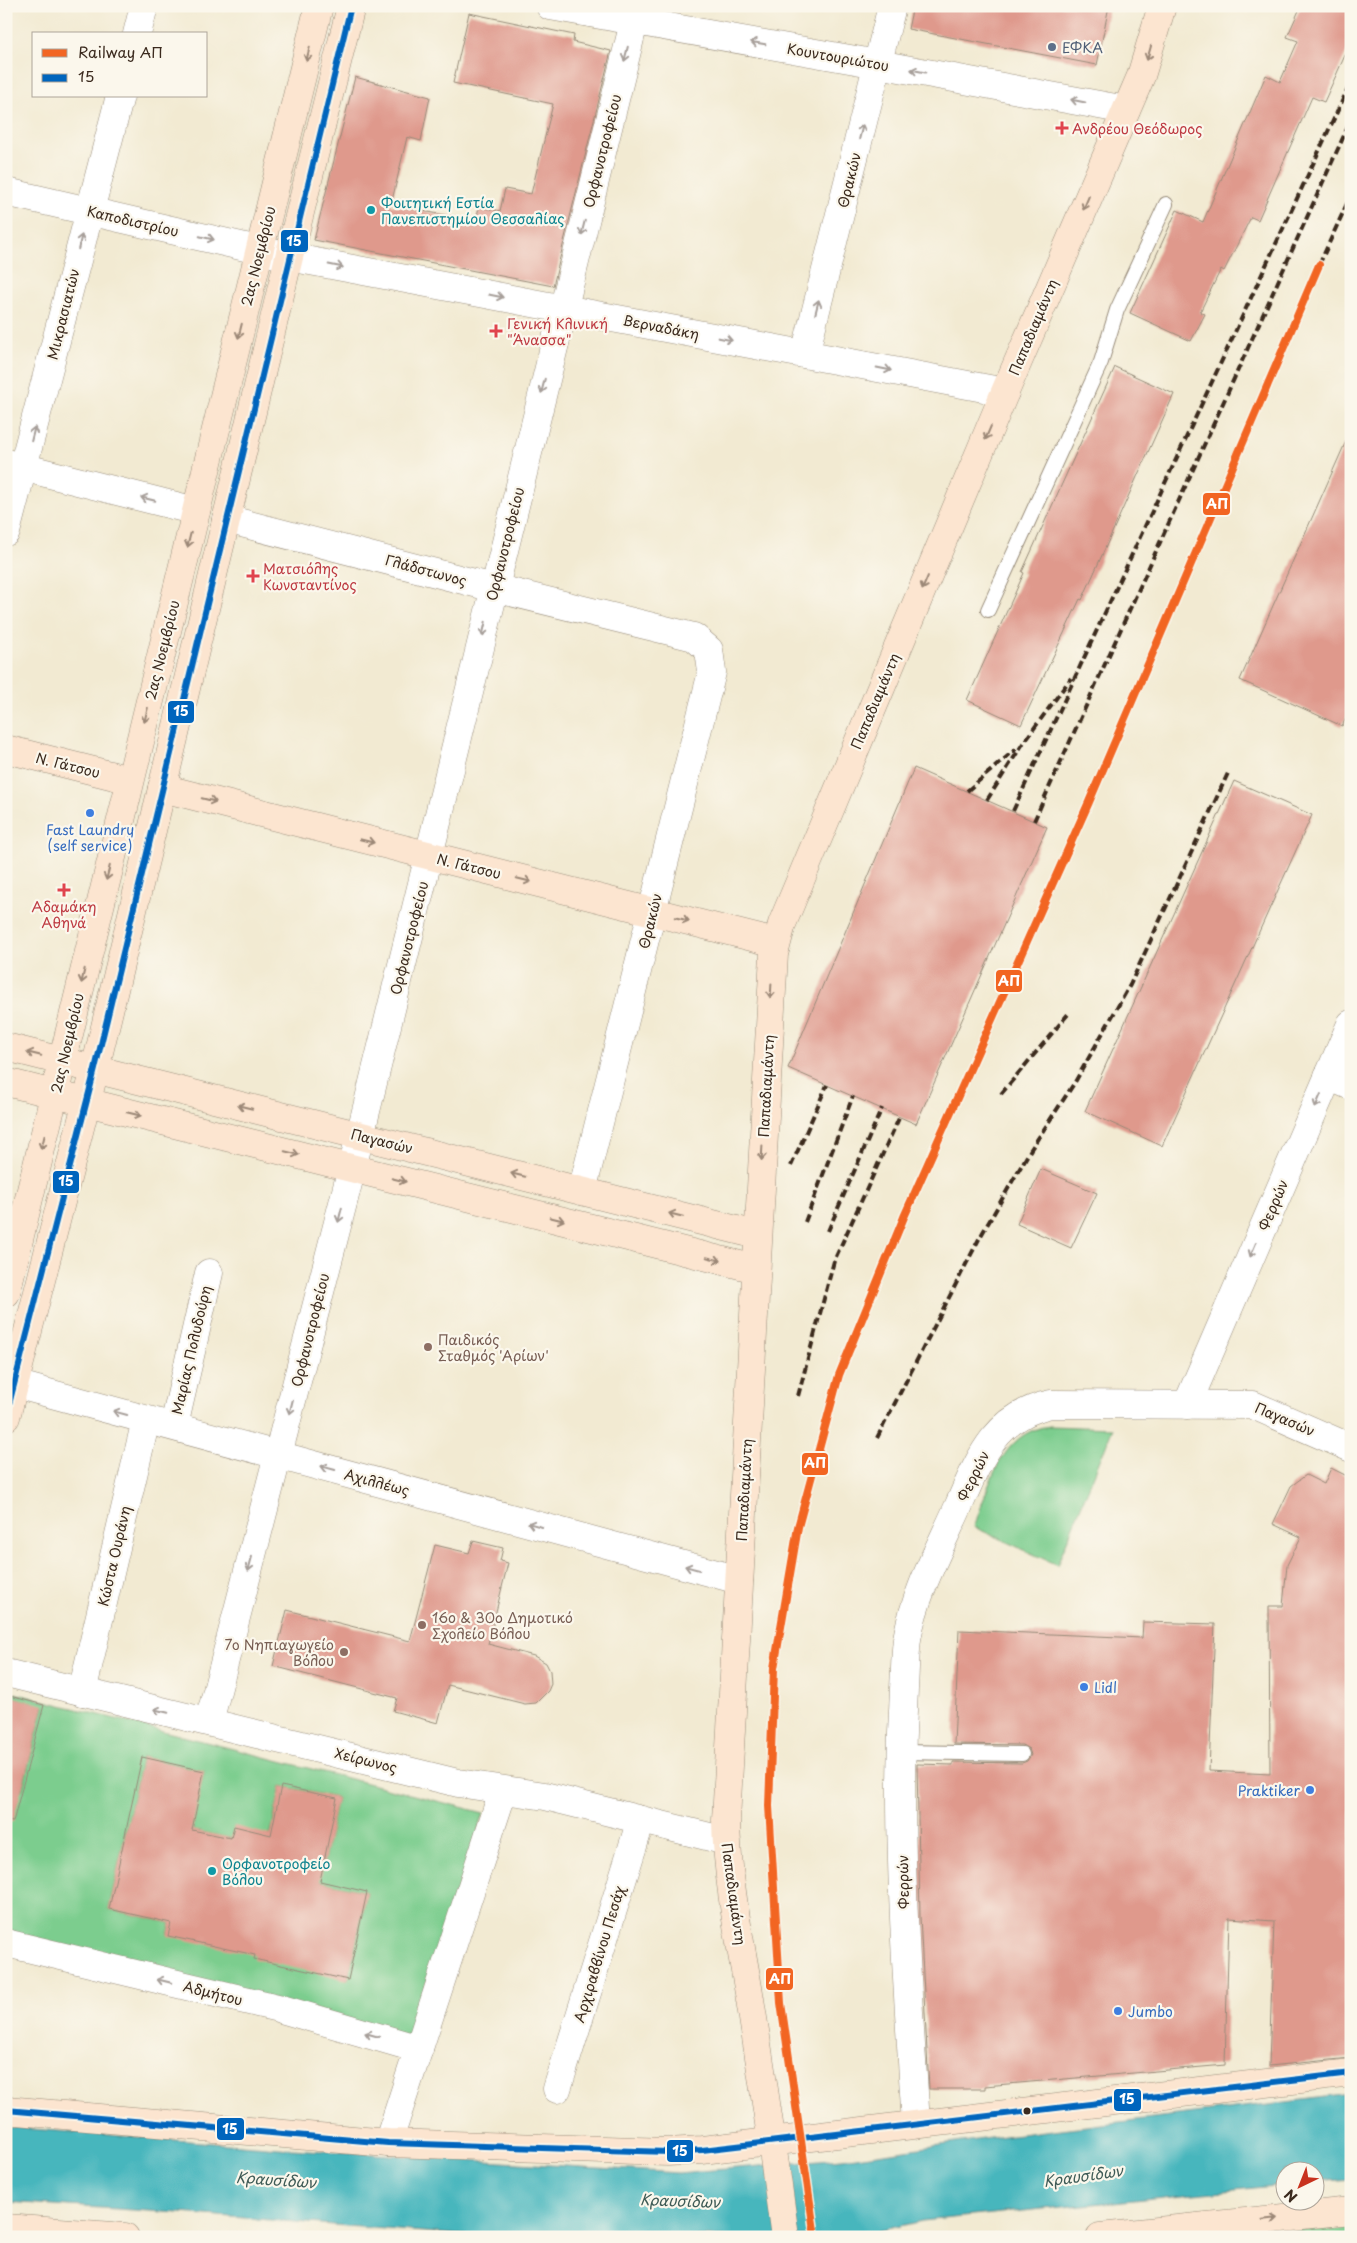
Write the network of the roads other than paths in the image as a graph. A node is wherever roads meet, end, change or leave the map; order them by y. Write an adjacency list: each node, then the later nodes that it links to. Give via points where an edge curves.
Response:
1 (144, 6): 8 (street)
2 (320, 6): 15 (street, 2ας Νοεμβρίου, one-way to 15)
3 (351, 6): 16 (street)
4 (550, 6): 7 (street, Κουντουριώτου)
5 (892, 6): 9 (street, Θρακών)
6 (1162, 6): 11 (street, Παπαδιαμάντη, one-way to 11, via 1146,62)
7 (636, 14): 9 (street, Κουντουριώτου, one-way to 7); 17 (street, Ορφανοτροφείου, one-way to 17)
8 (138, 32)
9 (878, 64): 11 (street, Κουντουριώτου, one-way to 9); 18 (street, Θρακών, one-way to 9)
10 (119, 98): 14 (street, Μικρασιατών)
11 (1126, 110): 19 (street, Παπαδιαμάντη, one-way to 19)
12 (6, 192): 14 (street, Καποδιστρίου)
13 (1166, 204): 25 (lane, via 1117,310 1101,362)
14 (89, 210): 15 (street, Καποδιστρίου, one-way to 15); 20 (street, Μικρασιατών, one-way to 14)
15 (260, 250): 16 (street, Καποδιστρίου); 21 (street, 2ας Νοεμβρίου, one-way to 21)
16 (289, 257): 17 (street, Βερναδάκη, one-way to 17); 22 (street)
17 (562, 309): 18 (street, Βερναδάκη, one-way to 18); 24 (street, Ορφανοτροφείου, one-way to 24)
18 (805, 354): 19 (street, Βερναδάκη, one-way to 19)
19 (1005, 392): 32 (street, Παπαδιαμάντη, one-way to 32)
20 (15, 465): 21 (street, one-way to 20); 23 (street, Μικρασιατών)
21 (196, 511): 28 (street, 2ας Νοεμβρίου, one-way to 28)
22 (226, 519): 24 (street, Γλάδστωνος); 29 (street)
23 (6, 532)
24 (494, 588): 26 (street, Γλάδστωνος, via 694,637); 30 (street, Ορφανοτροφείου, one-way to 30)
25 (988, 610)
26 (709, 650): 31 (street, Θρακών, via 712,672)
27 (6, 749): 28 (street, Ν. Γάτσου)
28 (130, 780): 35 (street, 2ας Νοεμβρίου, one-way to 35)
29 (162, 788): 30 (street, Ν. Γάτσου, one-way to 30); 36 (street)
30 (430, 857): 31 (street, Ν. Γάτσου, one-way to 31); 41 (street, Ορφανοτροφείου)
31 (653, 911): 32 (street, Ν. Γάτσου, one-way to 32); 43 (street, Θρακών)
32 (776, 943): 44 (street, Παπαδιαμάντη, one-way to 44)
33 (1351, 1024): 37 (street, Φερρών)
34 (6, 1047): 35 (street, Παγασών, one-way to 34)
35 (62, 1061): 36 (street, Παγασών); 39 (street, 2ας Νοεμβρίου)
36 (95, 1069): 40 (street); 41 (street, Παγασών, one-way to 36)
37 (1339, 1081): 49 (street, Φερρών, one-way to 49)
38 (6, 1082): 39 (street)
39 (55, 1094): 40 (street); 47 (street, 2ας Νοεμβρίου, one-way to 47)
40 (87, 1102): 42 (street, one-way to 42); 48 (street)
41 (360, 1136): 42 (street, Ορφανοτροφείου); 43 (street, Παγασών, one-way to 41)
42 (352, 1168): 45 (street, one-way to 45); 54 (street, Ορφανοτροφείου, one-way to 54)
43 (582, 1191): 44 (street, Παγασών, one-way to 43)
44 (757, 1235): 45 (street, Παπαδιαμάντη)
45 (756, 1269): 55 (street, Παπαδιαμάντη)
46 (209, 1273): 52 (street, Μαρίας Πολυδούρη)
47 (6, 1293)
48 (15, 1384): 50 (street); 51 (street, Αχιλλέως, one-way to 48)
49 (1187, 1405): 53 (street, Παγασών, via 1253,1404); 59 (street, Φερρών, via 1051,1404 1016,1418 992,1439 967,1486 914,1610 907,1640)
50 (6, 1417)
51 (146, 1420): 52 (street, Αχιλλέως); 57 (street, Κώστα Ουράνη)
52 (174, 1426): 54 (street, Αχιλλέως)
53 (1351, 1448)
54 (278, 1455): 55 (street, Αχιλλέως, one-way to 54); 58 (street, Ορφανοτροφείου, one-way to 58)
55 (739, 1580): 63 (street, Παπαδιαμάντη)
56 (6, 1673): 57 (street, Χείρωνος)
57 (82, 1692): 58 (street, Χείρωνος, one-way to 57)
58 (208, 1722): 61 (street, Χείρωνος)
59 (901, 1752): 60 (lane); 69 (street, Φερρών, via 904,1939)
60 (1022, 1754)
61 (503, 1791): 62 (street, Χείρωνος, via 545,1796); 65 (street)
62 (641, 1820): 63 (street, Χείρωνος); 67 (street, Αρχιραββίνου Πεσάχ)
63 (726, 1840): 71 (street, Παπαδιαμάντη)
64 (6, 1943): 65 (street, Αδμήτου, one-way to 64, via 278,2008)
65 (419, 2049): 70 (street)
66 (1351, 2073): 69 (street)
67 (557, 2089)
68 (6, 2110): 70 (street)
69 (916, 2124): 71 (street)
70 (388, 2143): 71 (street)
71 (774, 2152): 76 (street, Παπαδιαμάντη)
72 (1351, 2211): 74 (street, one-way to 72)
73 (17, 2232): 75 (street)
74 (1104, 2236): 77 (street)
75 (125, 2237)
76 (785, 2237)
77 (1100, 2237)

